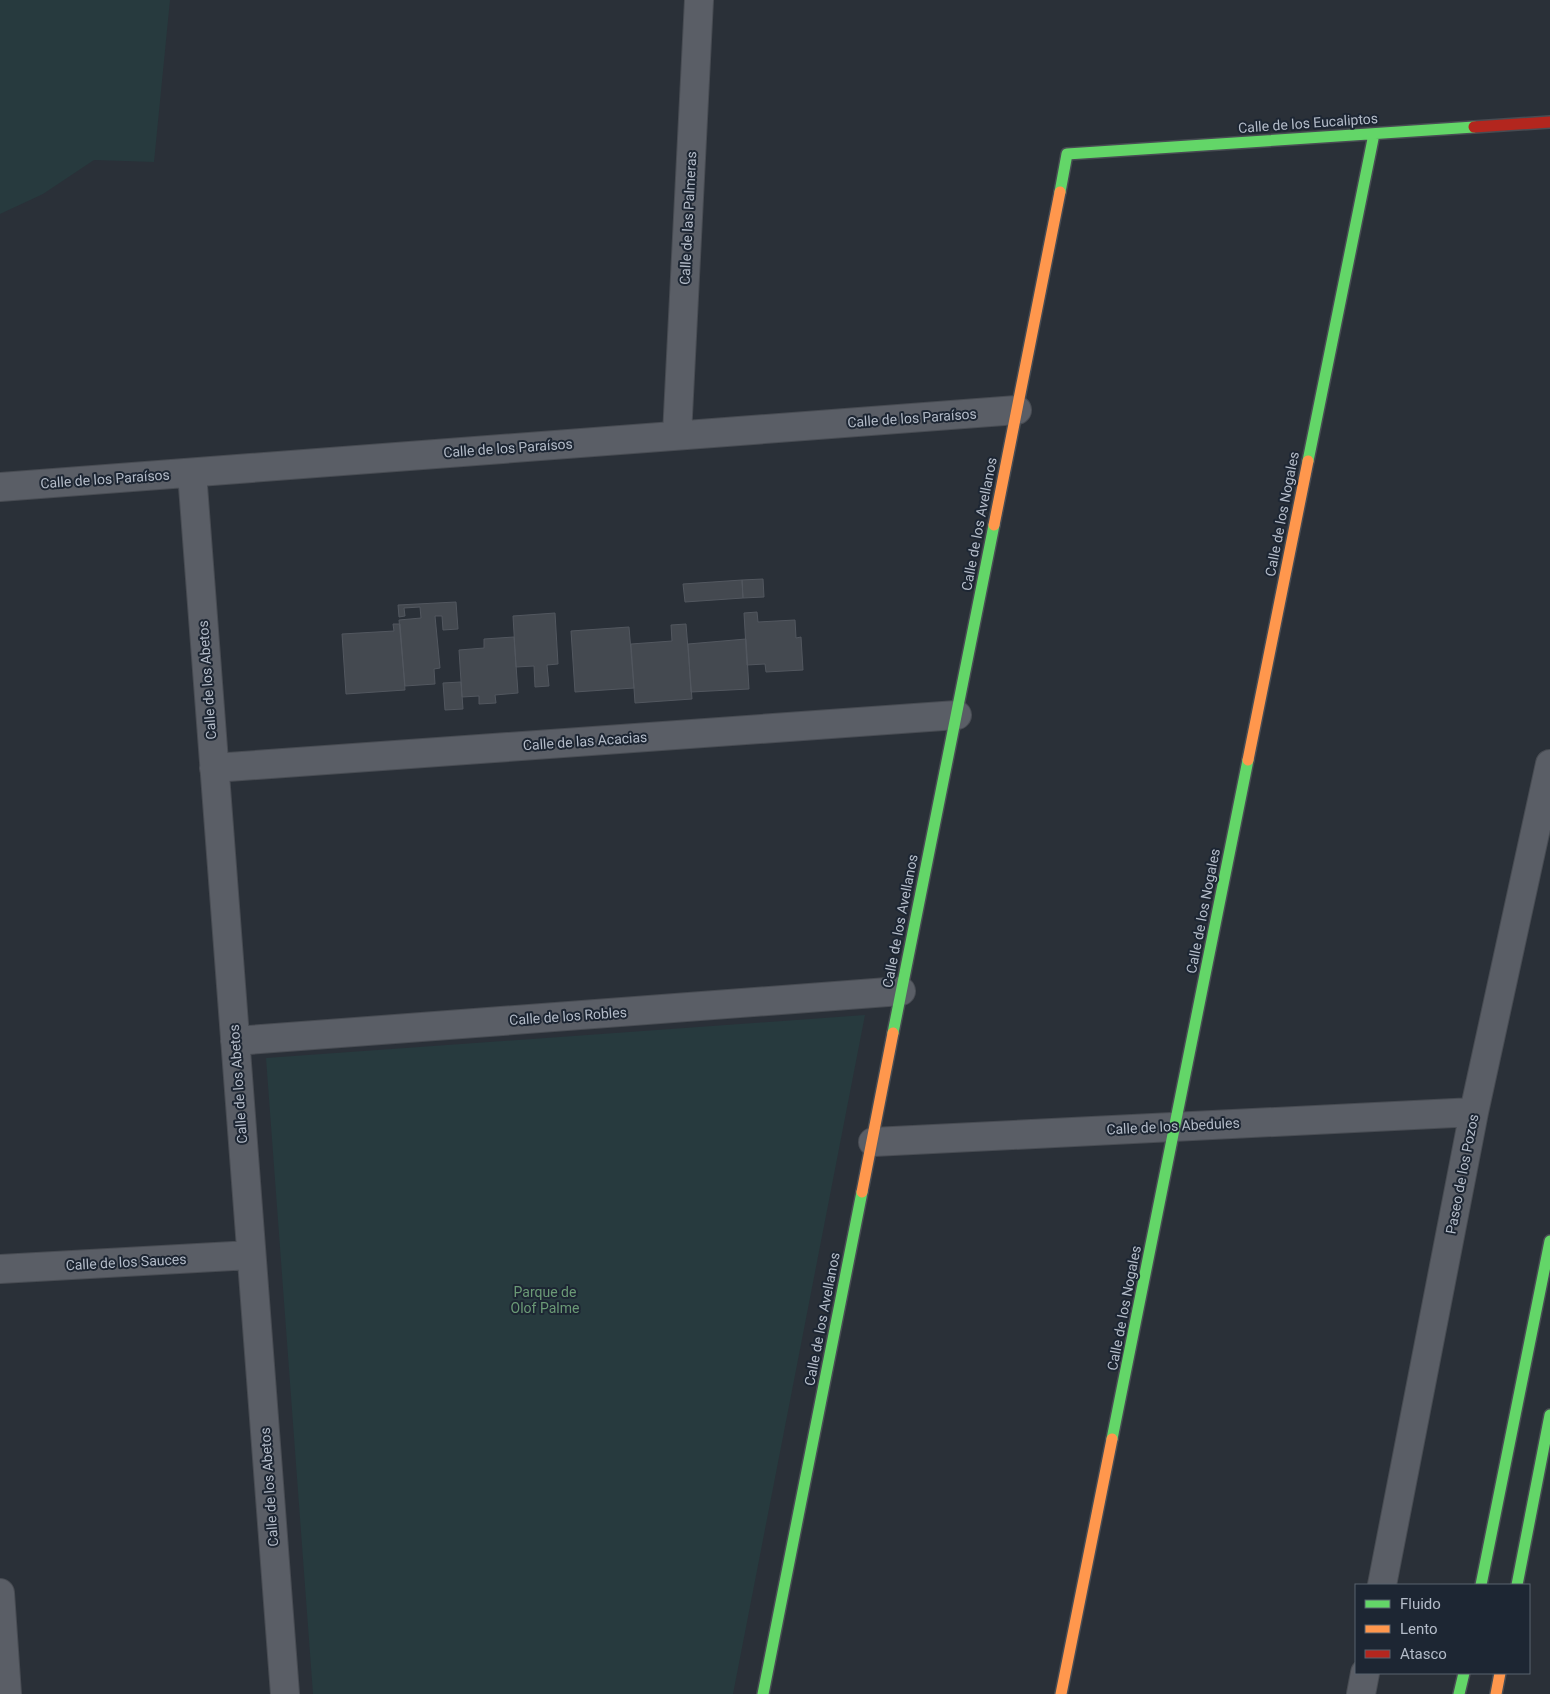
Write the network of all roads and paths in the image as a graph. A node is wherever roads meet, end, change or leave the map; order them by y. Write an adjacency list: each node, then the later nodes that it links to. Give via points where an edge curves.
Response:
1 (699, 0): 6 (street, Calle de las Palmeras)
2 (1550, 122): 3 (street, Calle de los Eucaliptos)
3 (1374, 134): 4 (street, Calle de los Eucaliptos); 15 (street, Calle de los Nogales)
4 (1067, 154): 5 (street, Calle de los Avellanos)
5 (1017, 410): 6 (street, Calle de los Paraísos); 9 (street, Calle de los Avellanos)
6 (677, 435): 7 (street, Calle de los Paraísos)
7 (192, 473): 8 (street, Calle de los Paraísos); 11 (street, Calle de los Abetos)
8 (0, 487)
9 (957, 715): 11 (street, Calle de las Acacias); 12 (street, Calle de los Avellanos)
10 (1550, 764): 14 (street, Paseo de los Pozos)
11 (214, 768): 13 (street, Calle de los Abetos)
12 (901, 991): 13 (street, Calle de los Robles); 16 (street, Calle de los Avellanos)
13 (235, 1041): 18 (street, Calle de los Abetos)
14 (1474, 1112): 15 (street, Calle de los Abedules); 21 (street, Paseo de los Pozos)
15 (1176, 1126): 16 (street, Calle de los Abedules); 31 (street, Calle de los Nogales)
16 (873, 1142): 30 (street, Calle de los Avellanos)
17 (1550, 1241): 22 (street)
18 (251, 1255): 19 (street, Calle de los Sauces); 29 (street, Calle de los Abetos)
19 (0, 1269)
20 (1550, 1415): 23 (street)
21 (1382, 1584)
22 (1481, 1584)
23 (1517, 1584)
24 (0, 1593): 28 (street)
25 (1365, 1674): 32 (street)
26 (1464, 1674): 33 (street)
27 (1500, 1674): 34 (street)
28 (8, 1694)
29 (285, 1694)
30 (763, 1694)
31 (1061, 1694)
32 (1361, 1694)
33 (1459, 1694)
34 (1496, 1694)

